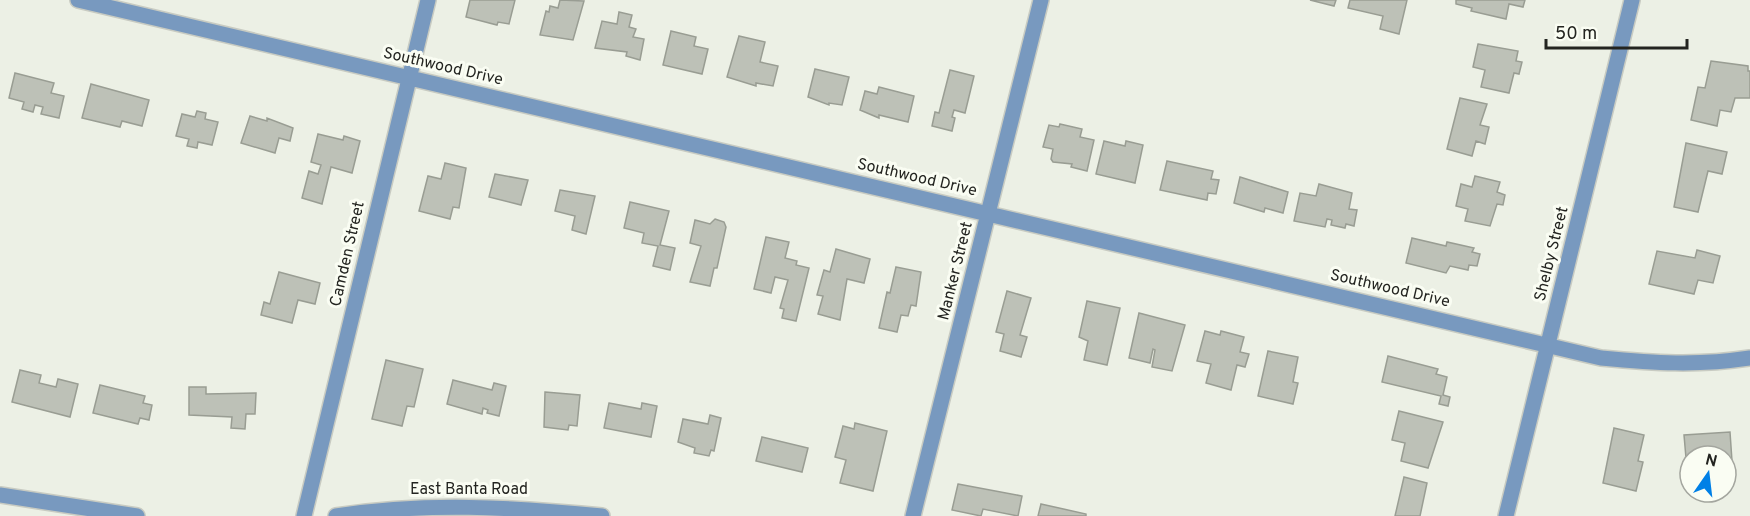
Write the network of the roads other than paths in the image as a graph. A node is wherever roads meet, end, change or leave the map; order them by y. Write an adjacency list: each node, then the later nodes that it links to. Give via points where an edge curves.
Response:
1 (78, 0): 5 (street, Southwood Drive)
2 (428, 0): 5 (street, Camden Street)
3 (1041, 0): 6 (street, Manker Street)
4 (1632, 0): 7 (street, Shelby Street)
5 (409, 78): 6 (street, Southwood Drive); 11 (street, Camden Street)
6 (988, 213): 7 (street, Southwood Drive); 14 (street, Manker Street)
7 (1548, 344): 8 (street, Southwood Drive, via 1601,358 1661,365 1713,364); 15 (street, Shelby Street)
8 (1750, 358)
9 (0, 495): 10 (street)
10 (137, 516)
11 (304, 516)
12 (338, 516): 13 (street, East Banta Road, via 458,505)
13 (602, 516)
14 (913, 516)
15 (1506, 516)

